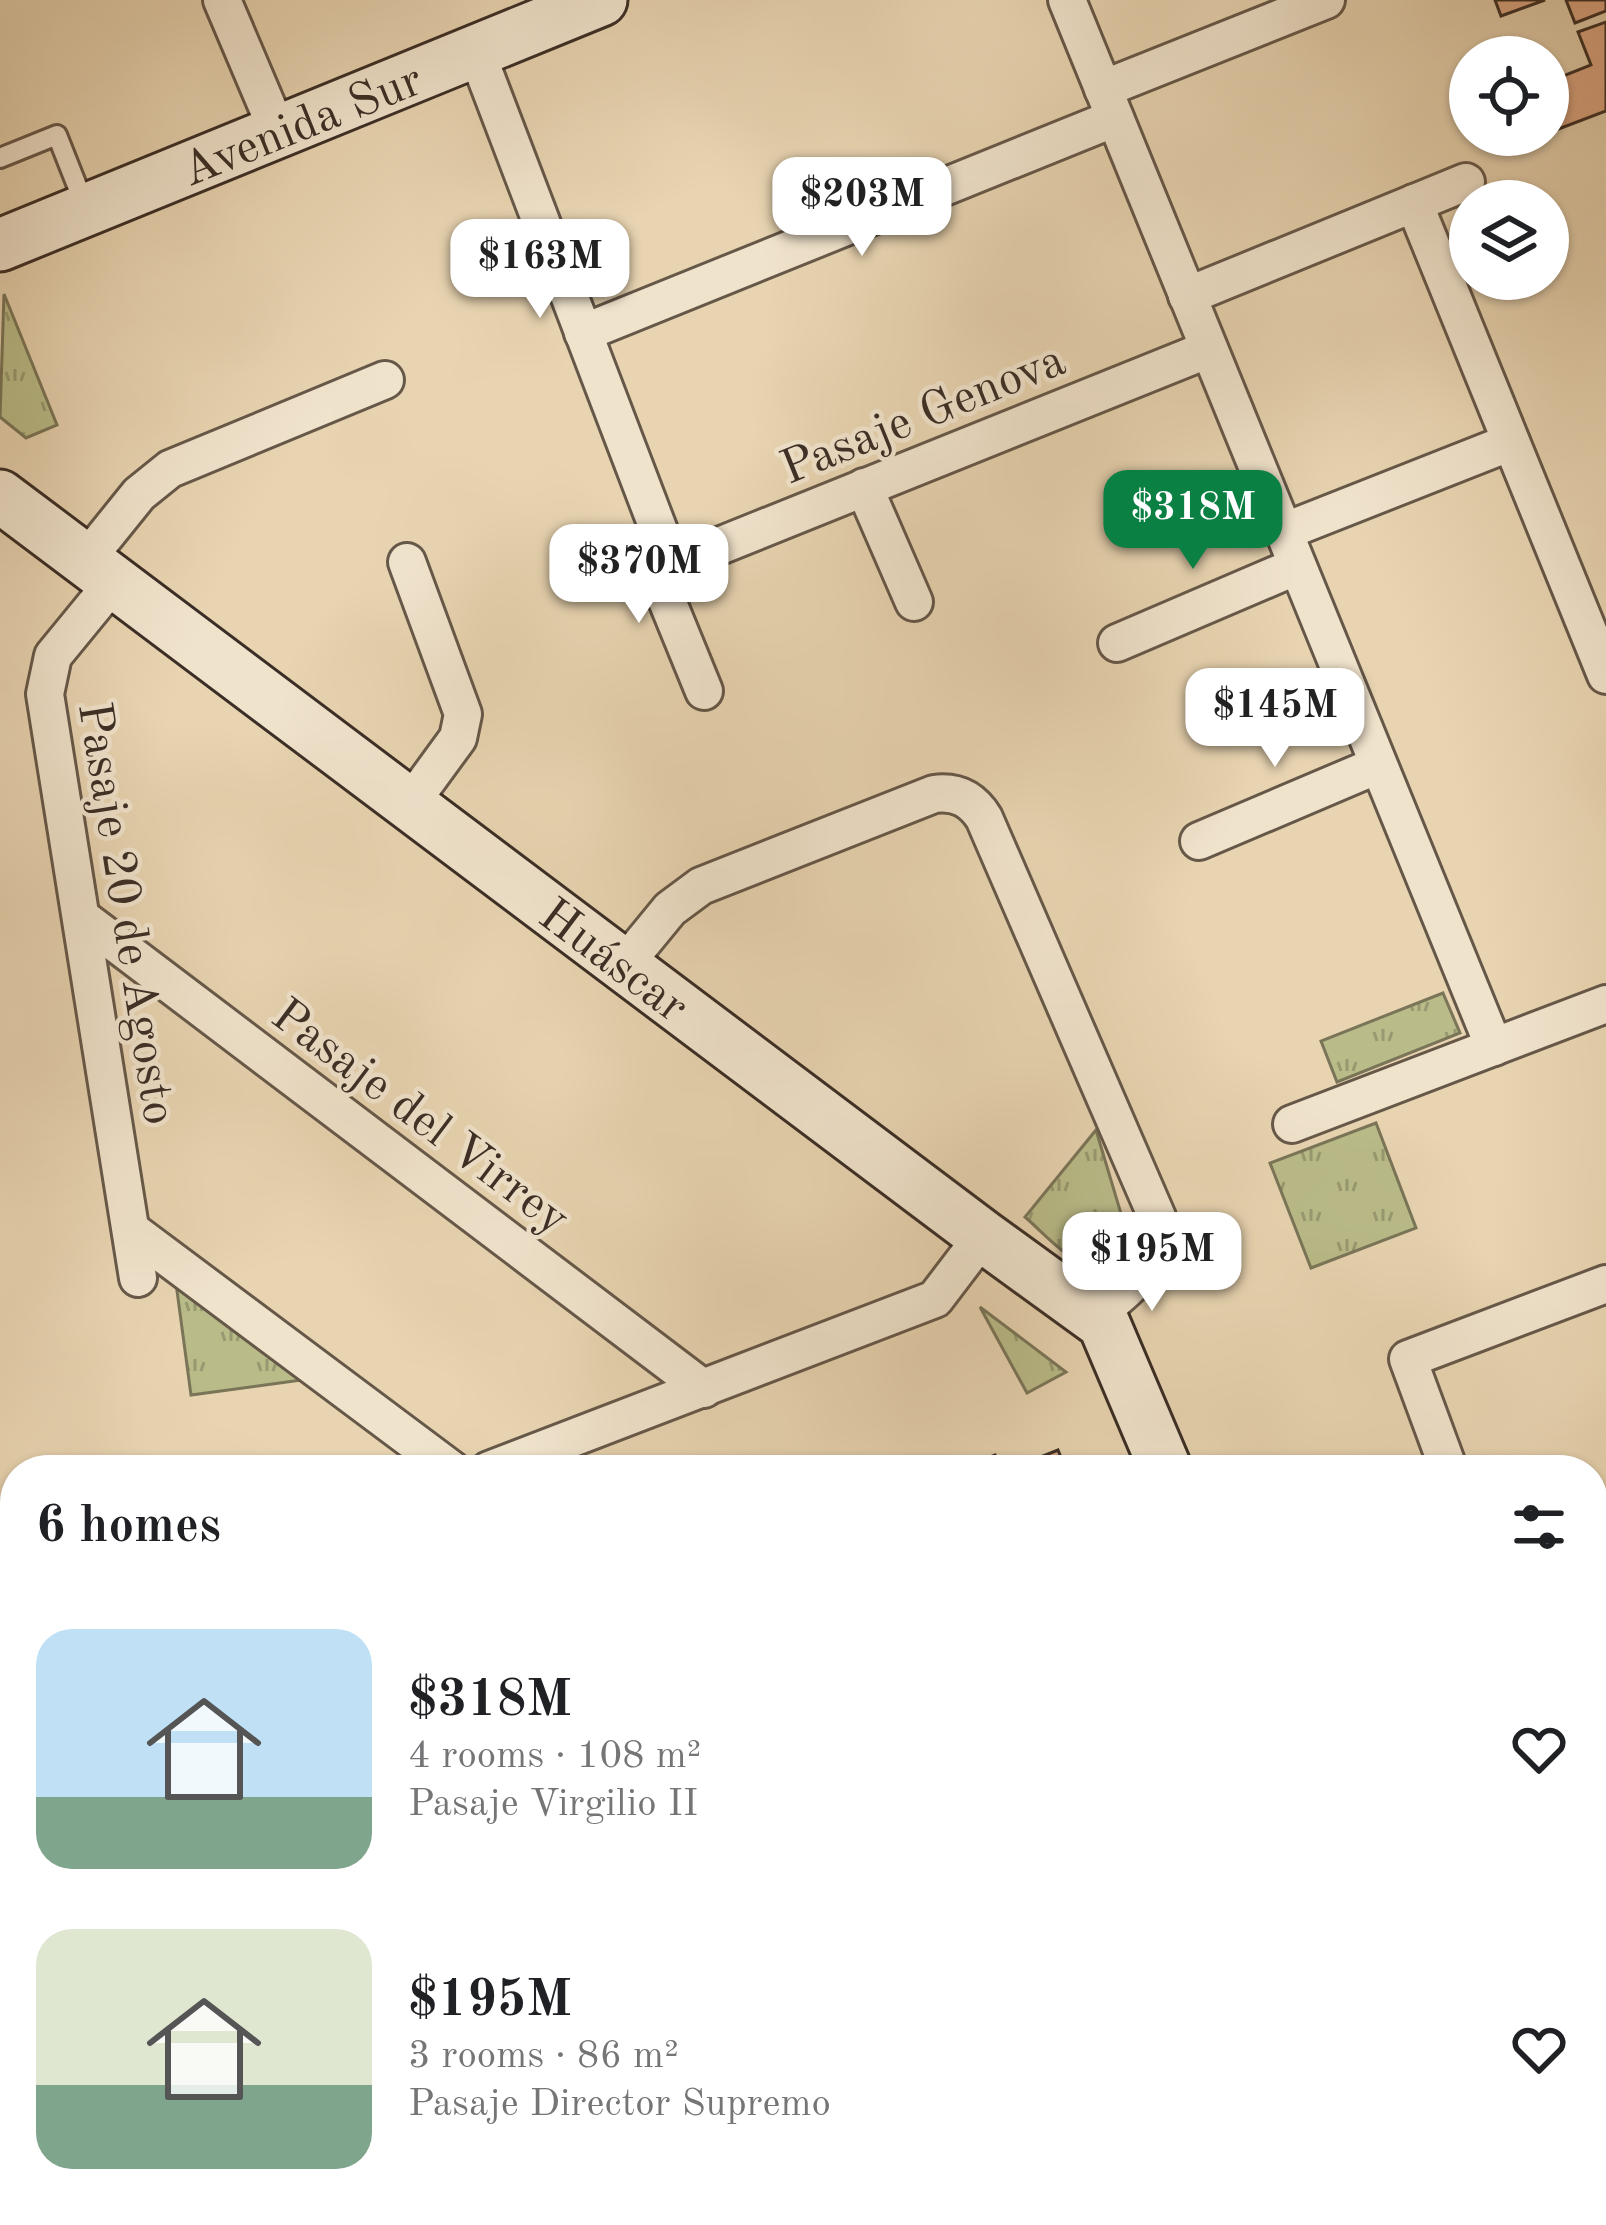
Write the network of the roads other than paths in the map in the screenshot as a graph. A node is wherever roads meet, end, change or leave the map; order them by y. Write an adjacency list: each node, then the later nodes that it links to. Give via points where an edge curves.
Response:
1 (222, 0): 7 (street)
2 (601, 0): 5 (street, Avenida Sur)
3 (1067, 0): 6 (street)
4 (1325, 0): 6 (street)
5 (476, 51): 7 (street, Avenida Sur); 14 (street)
6 (1109, 104): 13 (street); 14 (street)
7 (278, 132): 11 (street, Avenida Sur)
8 (0, 158): 11 (lane, via 57,135)
9 (1449, 189): 10 (street)
10 (1414, 203): 13 (street); 17 (street)
11 (87, 210): 12 (street, Avenida Sur)
12 (0, 245)
13 (1187, 296): 15 (street)
14 (583, 333): 22 (street)
15 (1209, 349): 18 (street, Pasaje Genova); 20 (street)
16 (385, 380): 23 (street, Pasaje 20 de Agosto, via 170,469 140,494)
17 (1510, 442): 20 (street); 26 (street)
18 (864, 487): 22 (street, Pasaje Genova); 24 (street)
19 (0, 496): 23 (street, Huáscar)
20 (1290, 549): 25 (street); 28 (street)
21 (406, 562): 29 (street, via 463,714 458,738)
22 (672, 565): 27 (street, via 666,598)
23 (99, 572): 29 (street, Huáscar); 31 (street, Pasaje 20 de Agosto, via 45,681)
24 (914, 602)
25 (1117, 643)
26 (1606, 676)
27 (704, 692)
28 (1378, 765): 30 (street); 34 (street)
29 (409, 805): 32 (street, Huáscar)
30 (1199, 841)
31 (81, 917): 36 (street, Pasaje 20 de Agosto); 41 (street, Pasaje del Virrey)
32 (624, 965): 37 (street, Huáscar); 40 (street, via 670,909 716,879 934,794 963,796 984,818 1157,1217 1153,1258)
33 (1606, 1004): 34 (street)
34 (1493, 1048): 35 (street)
35 (1292, 1124)
36 (130, 1230): 38 (street, Pasaje 20 de Agosto); 42 (street)
37 (983, 1236): 40 (street, Huáscar); 41 (street, via 935,1299)
38 (139, 1278)
39 (1606, 1284): 45 (street, via 1408,1359)
40 (1096, 1315): 44 (street, Huáscar, via 1114,1339)
41 (704, 1388): 43 (street)
42 (432, 1455)
43 (528, 1455)
44 (1160, 1455)
45 (1443, 1455)

